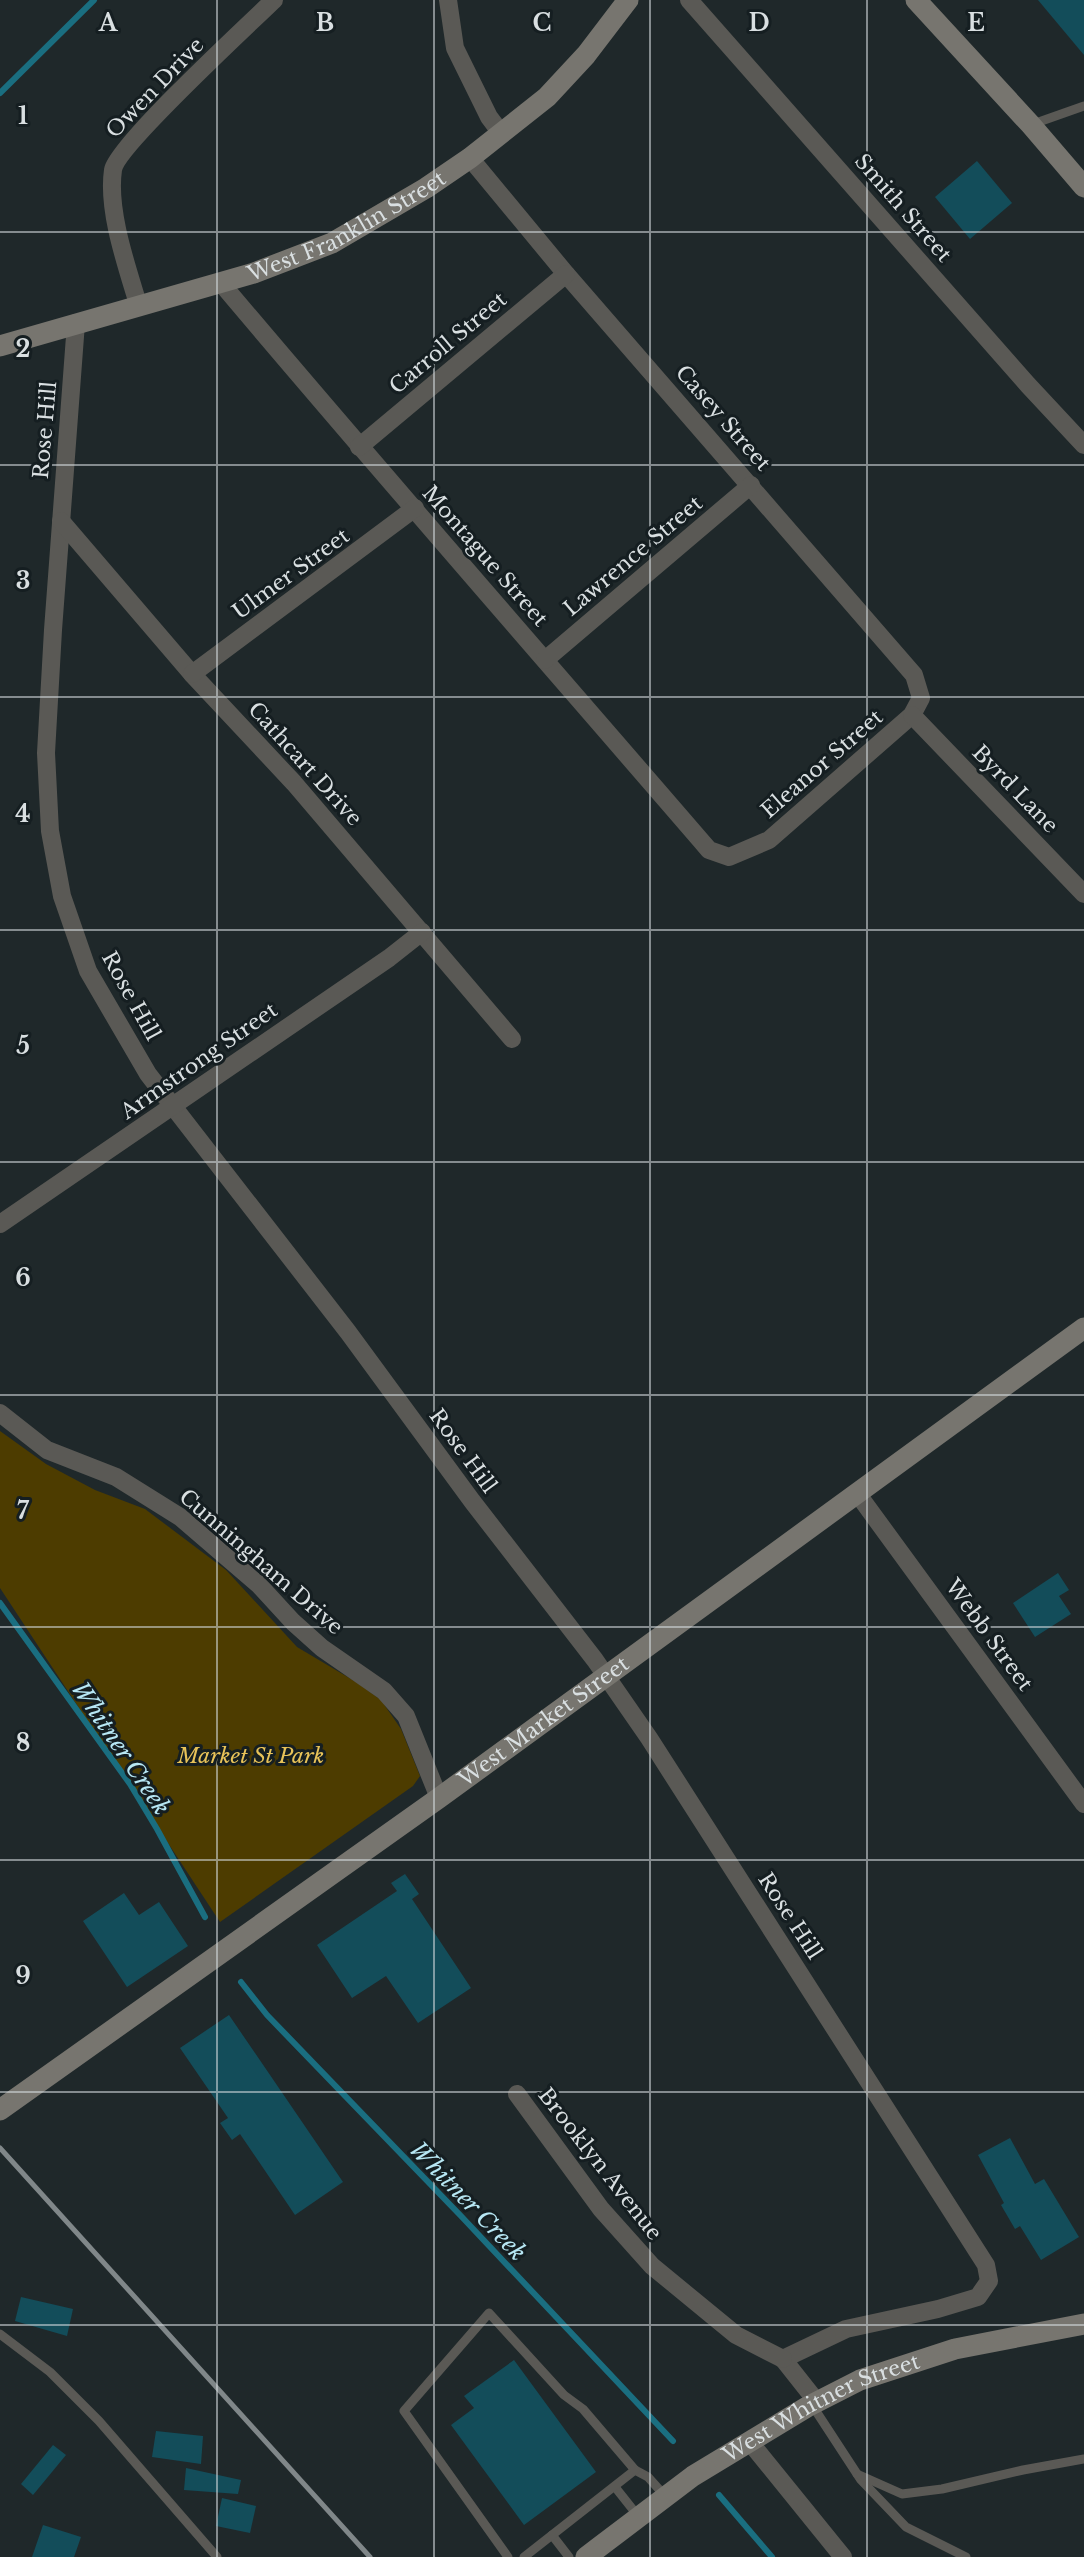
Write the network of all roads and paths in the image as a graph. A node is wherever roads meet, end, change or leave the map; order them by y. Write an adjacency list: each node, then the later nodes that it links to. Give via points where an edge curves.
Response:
1 (274, 0): 13 (street, Owen Drive, via 136,135 113,168 114,211)
2 (447, 0): 8 (street, via 455,48)
3 (628, 0): 8 (street, West Franklin Street, via 547,97)
4 (689, 0): 16 (street, Smith Street)
5 (916, 0): 7 (street)
6 (1084, 106): 7 (lane)
7 (1031, 125): 10 (street)
8 (501, 133): 9 (street, West Franklin Street)
9 (470, 158): 11 (street, Casey Street); 12 (street, West Franklin Street, via 332,243)
10 (1084, 187)
11 (566, 274): 17 (street, Carroll Street); 18 (street, Casey Street)
12 (221, 283): 13 (street, West Franklin Street); 17 (street, Montague Street)
13 (139, 307): 14 (street, West Franklin Street)
14 (76, 323): 15 (street, West Franklin Street); 20 (street, Rose Hill)
15 (0, 346)
16 (1084, 445)
17 (359, 447): 19 (street, Montague Street)
18 (751, 485): 21 (street, Lawrence Street); 23 (street, Casey Street, via 914,676 921,698)
19 (415, 508): 21 (street, Montague Street); 22 (street, Ulmer Street)
20 (61, 521): 22 (street, Cathcart Drive); 28 (street, Rose Hill, via 46,752 50,831 62,896 88,971)
21 (545, 660): 24 (street, Montague Street, via 709,850)
22 (192, 674): 26 (street, Cathcart Drive, via 294,783)
23 (912, 715): 24 (street, Eleanor Street, via 769,840 729,857); 25 (street, Byrd Lane)
24 (719, 853)
25 (1084, 894)
26 (422, 932): 27 (street, Cathcart Drive); 28 (street, Armstrong Street)
27 (512, 1040)
28 (173, 1107): 29 (street, Armstrong Street); 33 (street, Rose Hill)
29 (0, 1224)
30 (1084, 1328): 32 (street, West Market Street)
31 (0, 1413): 34 (street, Cunningham Drive, via 47,1450 116,1477 180,1517 259,1585 322,1648 384,1691 406,1716)
32 (857, 1493): 33 (street, West Market Street); 35 (street, Webb Street)
33 (607, 1676): 34 (street, West Market Street); 40 (street, Rose Hill, via 986,2264 989,2281 978,2297 846,2329)
34 (439, 1798): 37 (street, West Market Street)
35 (1084, 1804)
36 (517, 2094): 40 (street, Brooklyn Avenue, via 601,2209 652,2266 736,2335)
37 (0, 2110)
38 (1084, 2324): 41 (street, West Whitner Street, via 955,2349 860,2380)
39 (0, 2334): 50 (lane, via 50,2372 99,2421)
40 (783, 2359): 41 (street)
41 (815, 2404): 42 (street, West Whitner Street); 45 (lane)
42 (749, 2441): 47 (street, West Whitner Street); 55 (street)
43 (1084, 2459): 45 (lane, via 902,2494)
44 (635, 2470): 46 (lane); 47 (lane, via 649,2477); 51 (lane, via 489,2313 404,2411)
45 (857, 2474): 56 (lane, via 906,2527)
46 (615, 2487): 48 (lane); 49 (lane)
47 (665, 2497): 48 (street, West Whitner Street)
48 (639, 2517): 54 (street, West Whitner Street)
49 (552, 2535): 52 (lane); 53 (lane)
50 (217, 2557)
51 (508, 2557)
52 (524, 2557)
53 (569, 2557)
54 (586, 2557)
55 (843, 2557)
56 (966, 2557)

